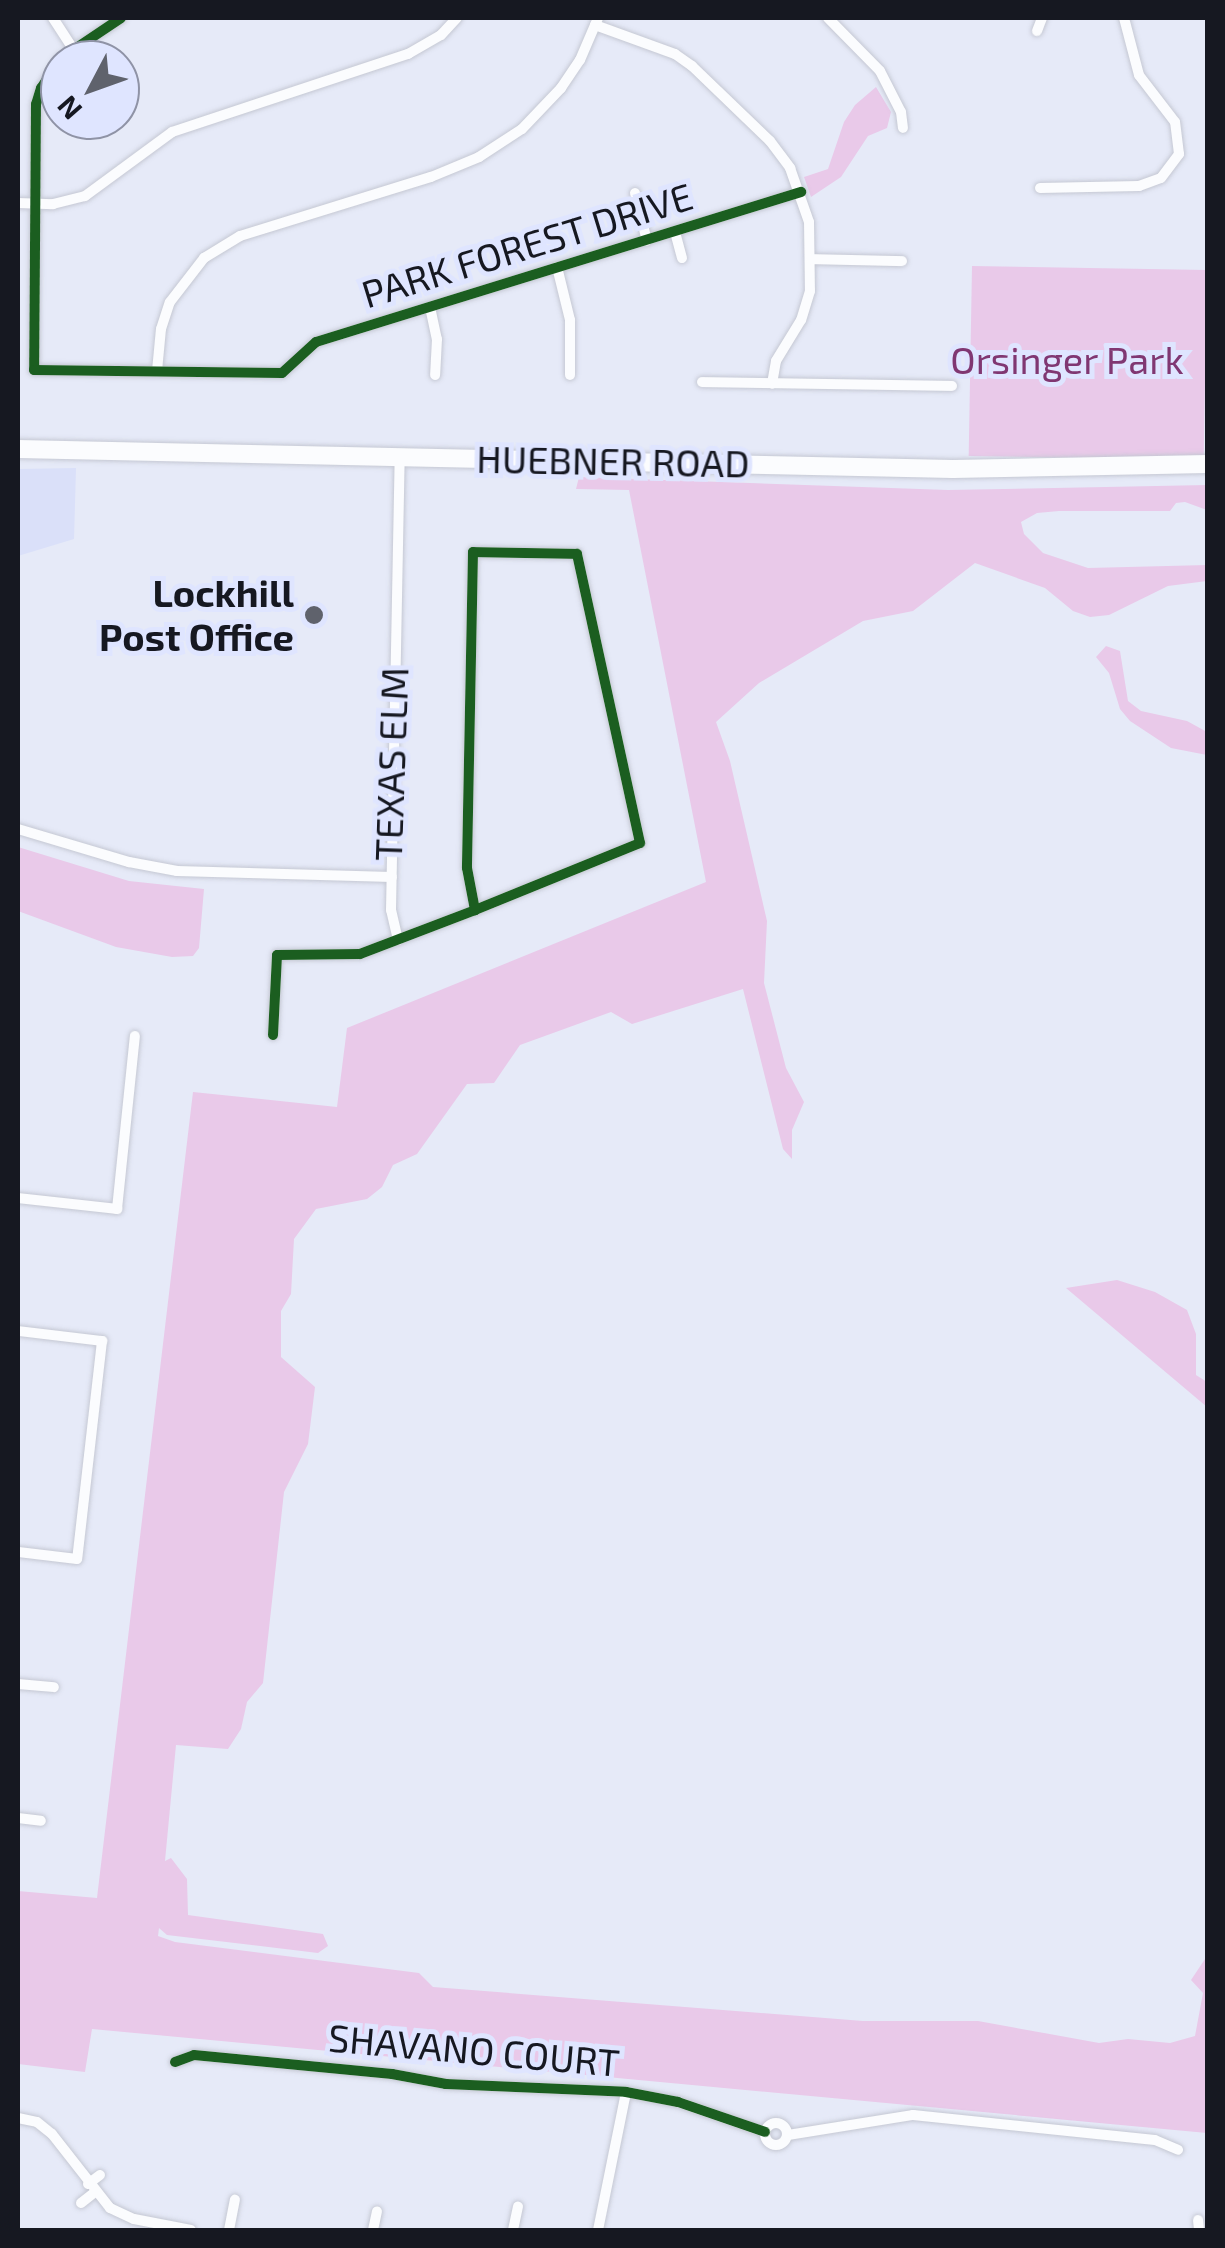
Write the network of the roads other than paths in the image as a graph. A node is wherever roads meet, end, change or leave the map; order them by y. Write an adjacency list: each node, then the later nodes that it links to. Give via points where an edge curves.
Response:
1 (53, 18): 9 (street)
2 (121, 18): 10 (street)
3 (457, 18): 17 (street, via 408,54 200,119 151,144 85,196)
4 (828, 18): 12 (street, via 880,71)
5 (1042, 18): 8 (street)
6 (1124, 18): 13 (street, via 1139,75 1175,122 1179,154 1161,178 1139,186)
7 (596, 21): 14 (street, via 692,66 780,152); 25 (street, via 574,71 545,106 479,157 240,236 204,258 170,302)
8 (1037, 31)
9 (67, 40)
10 (87, 40)
11 (40, 94): 17 (street)
12 (903, 128)
13 (1040, 188)
14 (801, 192): 18 (street, PARK FOREST DRIVE); 21 (street)
15 (635, 193): 19 (street)
16 (18, 204): 17 (street)
17 (35, 204): 25 (street, via 34,370)
18 (675, 232): 19 (street, PARK FOREST DRIVE); 20 (street, PARK FOREST DRIVE)
19 (646, 241): 23 (street, PARK FOREST DRIVE)
20 (682, 258)
21 (810, 259): 22 (street); 29 (street, via 807,306 776,361)
22 (902, 262)
23 (557, 267): 24 (street, PARK FOREST DRIVE); 27 (street, via 570,320)
24 (430, 307): 25 (street, PARK FOREST DRIVE, via 316,342 282,373); 26 (street)
25 (157, 371)
26 (435, 375)
27 (570, 375)
28 (702, 382): 29 (street)
29 (772, 384): 30 (street)
30 (952, 386)
31 (18, 449): 32 (main road, HUEBNER ROAD)
32 (400, 456): 33 (main road, HUEBNER ROAD, via 953,469); 35 (street, TEXAS ELM)
33 (1208, 464)
34 (18, 829): 35 (street, TEXAS ELM, via 177,871)
35 (392, 878): 37 (street)
36 (475, 910): 36 (street, via 467,868 473,552 577,554 640,843); 37 (street)
37 (398, 940): 38 (street, via 360,954 278,956)
38 (273, 1035)
39 (135, 1036): 40 (street, via 117,1209)
40 (18, 1198)
41 (18, 1331): 42 (street, via 102,1341 77,1559)
42 (18, 1552)
43 (18, 1684): 44 (street)
44 (54, 1687)
45 (18, 1818): 46 (street)
46 (41, 1821)
47 (175, 2062): 48 (street, SHAVANO COURT, via 194,2055 446,2084)
48 (626, 2092): 50 (street, SHAVANO COURT, via 765,2132 777,2123 788,2134 913,2115 1155,2140); 61 (street)
49 (18, 2118): 52 (street, via 52,2134)
50 (1178, 2150)
51 (100, 2175): 52 (street)
52 (91, 2188): 54 (street); 57 (street, via 122,2215)
53 (235, 2200): 58 (street)
54 (81, 2203)
55 (518, 2207): 60 (street)
56 (377, 2211): 59 (street)
57 (191, 2230)
58 (229, 2230)
59 (373, 2230)
60 (513, 2230)
61 (598, 2230)

